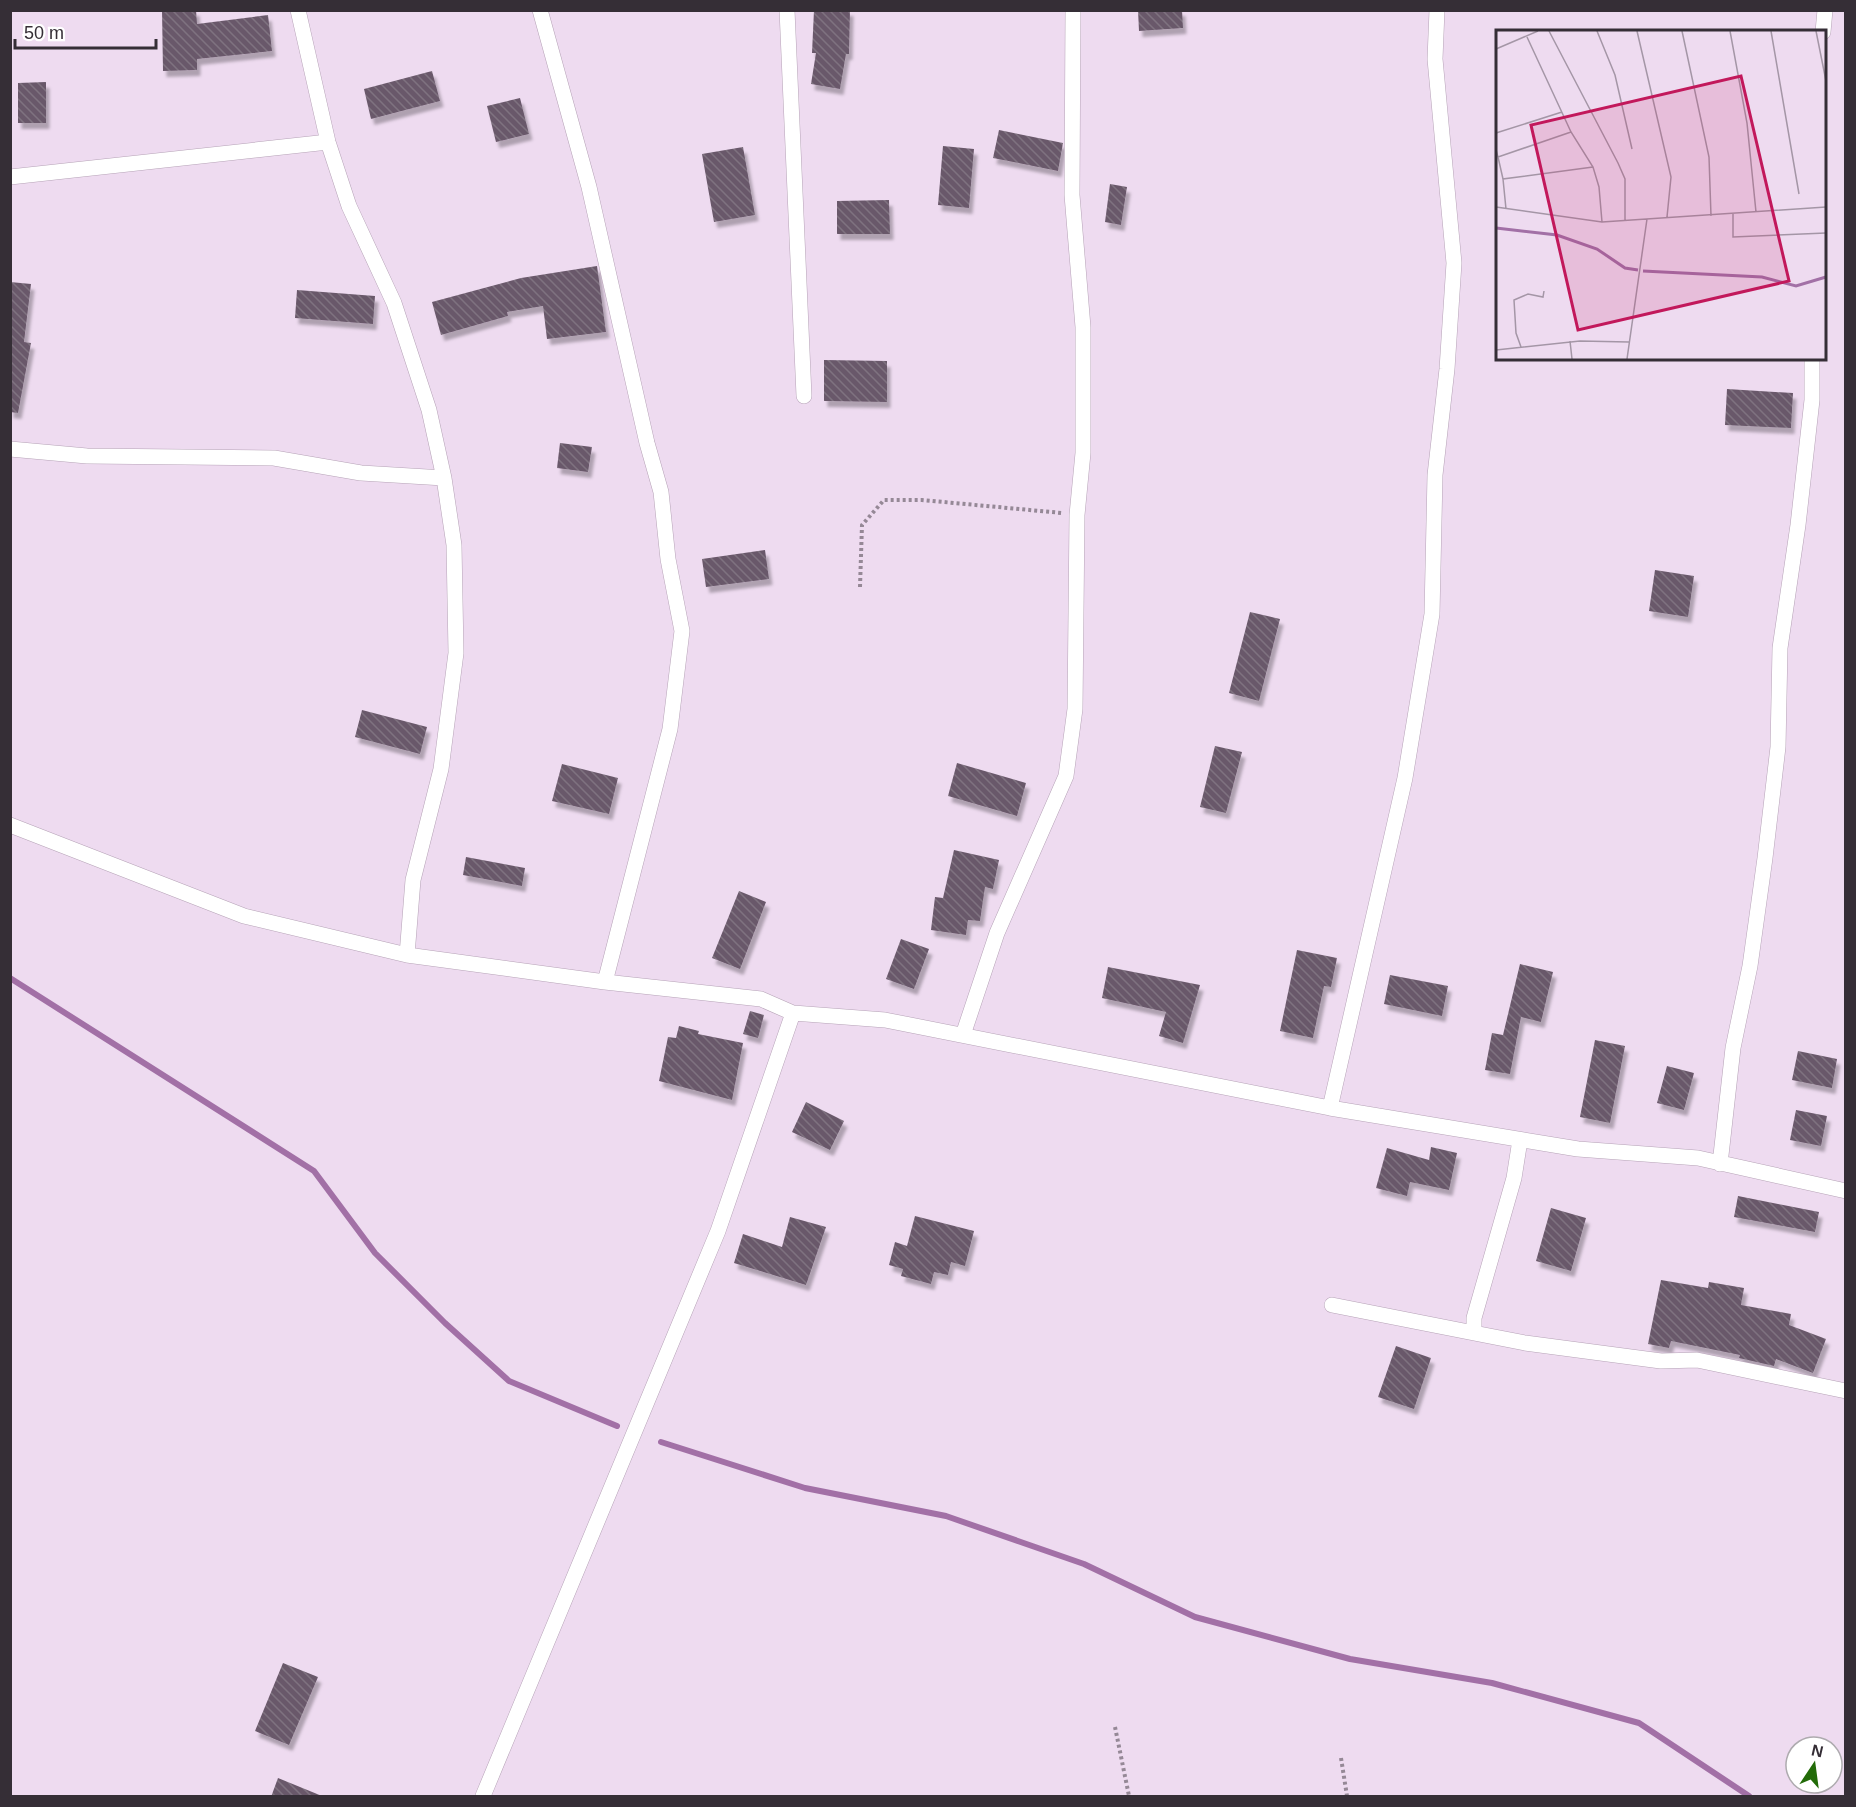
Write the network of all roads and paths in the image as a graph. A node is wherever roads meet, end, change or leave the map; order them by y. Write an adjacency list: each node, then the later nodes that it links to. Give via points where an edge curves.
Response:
1 (298, 10): 8 (street)
2 (540, 10): 18 (street, via 589,187 661,492 668,559 682,631 670,729)
3 (787, 10): 11 (street)
4 (1073, 10): 14 (street, via 1072,195 1083,327 1083,453)
5 (1437, 10): 21 (street, via 1435,59 1454,263 1435,475 1432,614 1404,778)
6 (1825, 10): 7 (street)
7 (1823, 30)
8 (328, 142): 9 (street); 13 (street, via 349,206 394,303 429,410)
9 (10, 177)
10 (1812, 360): 23 (street, via 1812,400 1780,648 1773,792)
11 (804, 396)
12 (10, 449): 13 (street, via 87,456 274,458 361,473)
13 (444, 478): 17 (street, via 454,545 456,653 441,769 412,880)
14 (1077, 515): 15 (path, via 884,500 861,525); 20 (street, via 1075,709 1066,776 997,933)
15 (860, 587)
16 (10, 825): 17 (street, via 244,916)
17 (407, 955): 18 (street)
18 (605, 982): 19 (street, via 761,999)
19 (793, 1013): 20 (street, via 885,1020); 30 (street, via 718,1231)
20 (963, 1035): 21 (street)
21 (1330, 1108): 22 (street)
22 (1520, 1140): 23 (street, via 1578,1149 1698,1158); 26 (street, via 1514,1178 1474,1318)
23 (1719, 1164): 24 (street)
24 (1845, 1191)
25 (1332, 1305): 26 (street)
26 (1474, 1333): 27 (street, via 1661,1361 1697,1360)
27 (1845, 1391)
28 (1115, 1727): 31 (path)
29 (1341, 1758): 32 (path)
30 (483, 1797)
31 (1129, 1797)
32 (1347, 1797)

